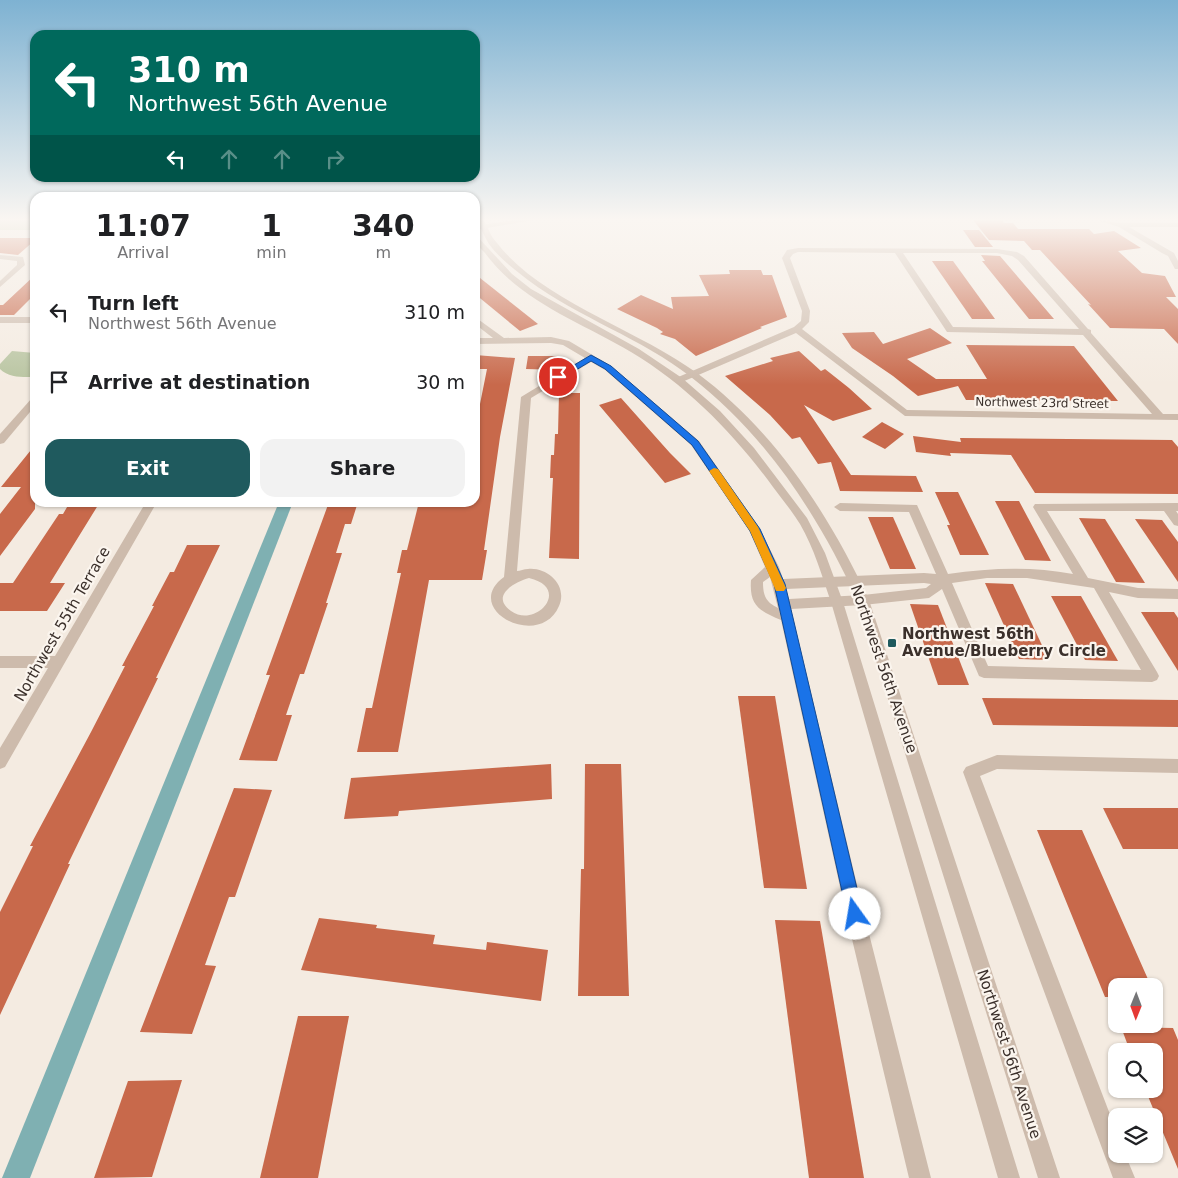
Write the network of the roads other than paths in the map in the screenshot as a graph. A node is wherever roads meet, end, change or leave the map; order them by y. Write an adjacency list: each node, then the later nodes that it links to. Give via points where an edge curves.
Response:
1 (11, 275): 7 (street)
2 (509, 275): 17 (street, Northwest 56th Avenue, via 548,305 635,351)
3 (528, 275): 16 (street, Northwest 56th Avenue, via 562,299 660,352)
4 (792, 275): 11 (street, via 806,311 805,322)
5 (914, 275): 12 (street, via 950,330)
6 (1036, 275): 12 (street)
7 (0, 285)
8 (0, 320): 9 (street)
9 (30, 320)
10 (480, 324): 13 (street)
11 (797, 329): 16 (street); 19 (street, Northwest 23rd Street, via 906,413)
12 (1088, 332): 19 (street)
13 (502, 341): 14 (street); 15 (street, via 551,340 566,343)
14 (480, 342)
15 (591, 358): 26 (street, via 608,368 695,443 754,529); 28 (street, via 526,397)
16 (694, 375): 17 (street); 29 (street, Northwest 56th Avenue, via 745,420 808,498)
17 (679, 380): 30 (street, Northwest 56th Avenue, via 723,418 757,456 805,524)
18 (30, 406): 21 (street)
19 (1160, 417): 20 (street, Northwest 23rd Street)
20 (1178, 417)
21 (0, 441)
22 (149, 507): 38 (street, Northwest 55th Terrace)
23 (840, 507): 27 (street, via 913,508)
24 (1172, 507): 25 (street); 31 (street, via 1039,507)
25 (1178, 522)
26 (773, 567): 32 (street); 36 (street, via 757,580 756,593 763,607)
27 (943, 580): 29 (street); 31 (street, via 987,573 1019,573); 31 (street, via 984,672 1152,676); 34 (street, via 929,593)
28 (506, 581): 28 (street, via 497,591 496,600 504,614 513,619 523,621 544,616 556,601 554,585 548,579 529,573)
29 (855, 582): 30 (street); 34 (street, Northwest 56th Avenue)
30 (830, 583): 32 (street); 35 (street, Northwest 56th Avenue)
31 (1091, 583): 33 (street, via 1138,592)
32 (779, 584): 36 (street)
33 (1178, 594)
34 (862, 600): 35 (street); 43 (street, Northwest 56th Avenue)
35 (837, 602): 36 (street); 42 (street, Northwest 56th Avenue)
36 (786, 611): 41 (street, via 855,914)
37 (0, 662): 38 (street)
38 (59, 662): 39 (street, Northwest 55th Terrace)
39 (0, 762)
40 (1178, 766): 44 (street, via 997,762 972,772)
41 (920, 1178)
42 (1009, 1178)
43 (1049, 1178)
44 (1124, 1178)

